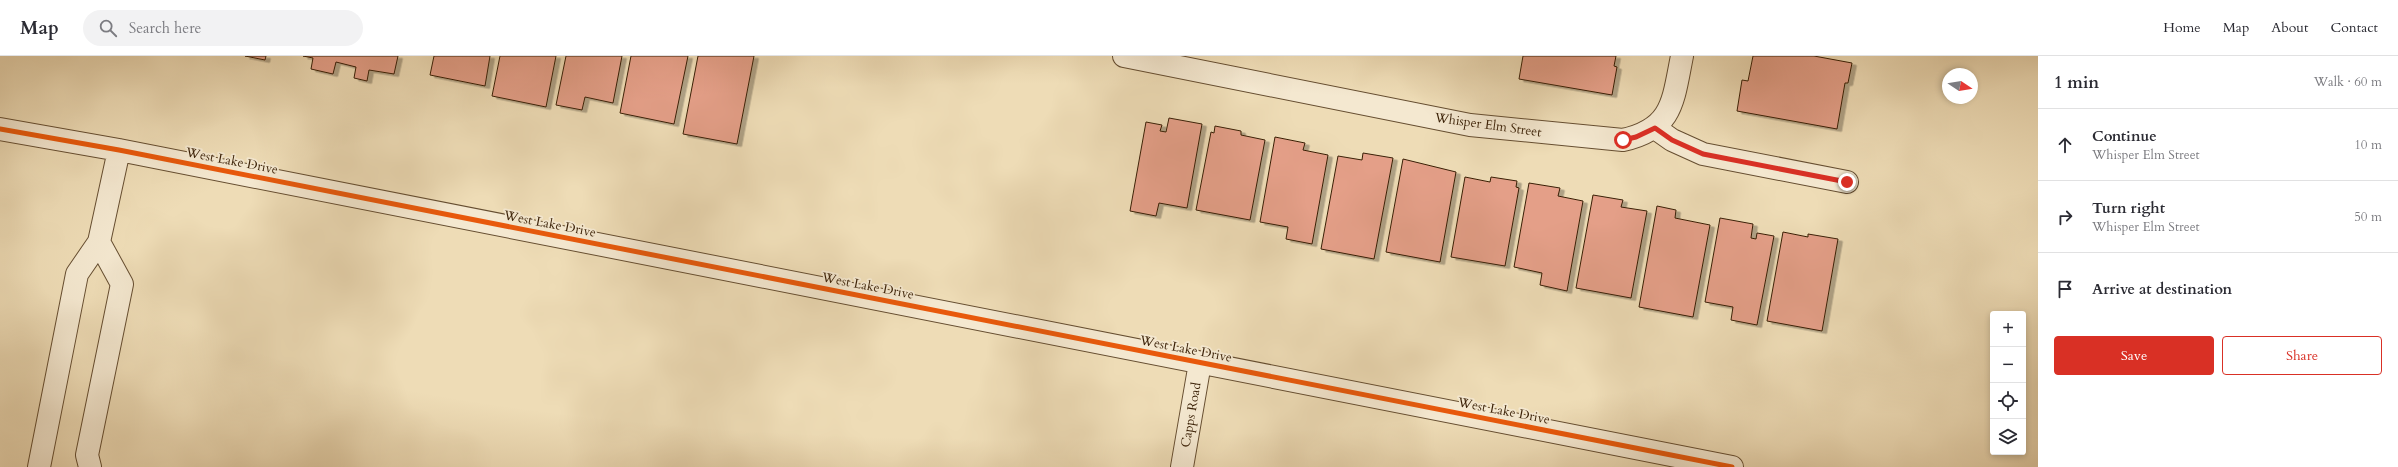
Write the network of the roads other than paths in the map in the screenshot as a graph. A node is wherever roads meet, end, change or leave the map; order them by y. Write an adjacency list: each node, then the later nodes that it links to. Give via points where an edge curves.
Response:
1 (1124, 56): 3 (street, Whisper Elm Street, via 1470,125 1616,140 1636,137)
2 (1682, 56): 3 (street, via 1670,106 1663,121)
3 (1655, 128): 6 (street, via 1672,140 1703,154)
4 (0, 129): 5 (street, West Lake Drive)
5 (119, 150): 7 (street); 8 (street, West Lake Drive)
6 (1847, 182)
7 (100, 242): 9 (street, via 77,274); 10 (street, via 122,284 87,455)
8 (1200, 363): 11 (street, Capps Road); 12 (street, West Lake Drive)
9 (39, 467)
10 (90, 467)
11 (1182, 467)
12 (1732, 467)

